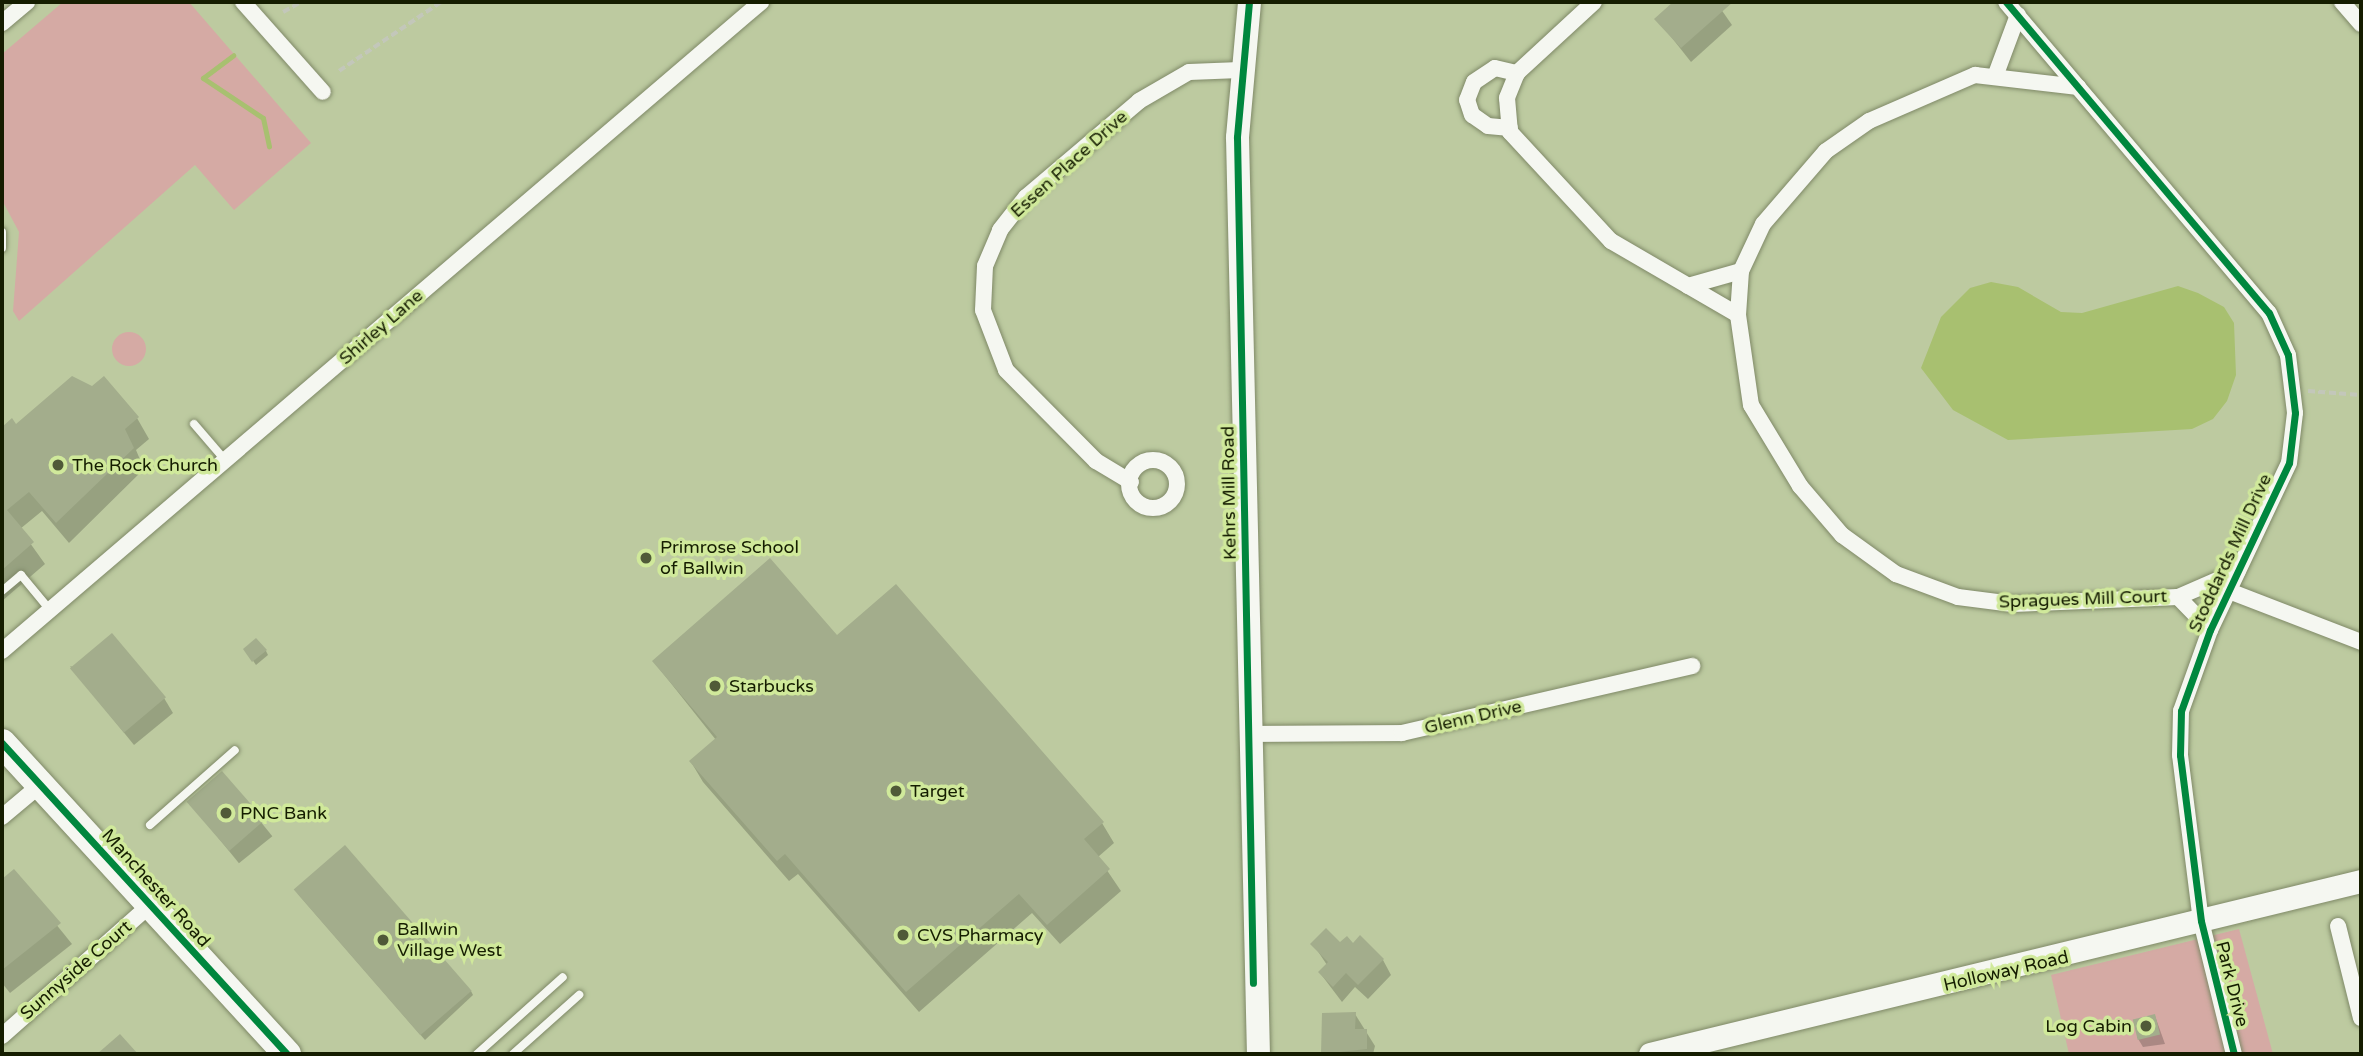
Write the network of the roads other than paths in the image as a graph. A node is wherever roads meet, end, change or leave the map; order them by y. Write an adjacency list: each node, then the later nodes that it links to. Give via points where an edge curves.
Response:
1 (27, 2): 9 (street)
2 (243, 2): 15 (street)
3 (761, 2): 23 (street, Shirley Lane)
4 (1249, 2): 11 (street, Kehrs Mill Road)
5 (1594, 2): 12 (street)
6 (2006, 2): 8 (street, Stoddards Mill Drive)
7 (2342, 2): 10 (street)
8 (2018, 15): 13 (street); 14 (street, Stoddards Mill Drive)
9 (2, 23)
10 (2361, 24)
11 (1240, 70): 24 (street, Essen Place Drive, via 1189,72 1139,101 1026,197 1000,230 985,266 983,310 1006,370 1096,461); 34 (street, Kehrs Mill Road)
12 (1517, 73): 16 (street, via 1507,98); 16 (street, via 1495,68 1474,82 1467,100 1472,116 1488,126)
13 (1996, 74): 14 (street); 19 (street, via 1975,75 1891,108 1826,151 1763,224)
14 (2078, 87): 25 (street, Stoddards Mill Drive, via 2269,313 2288,355 2294,392 2289,463)
15 (323, 92)
16 (1510, 128): 20 (street, via 1611,241)
17 (2, 232): 18 (lane)
18 (2, 248)
19 (1741, 271): 20 (street); 21 (street, Spragues Mill Court)
20 (1688, 286): 21 (street)
21 (1738, 315): 28 (street, Spragues Mill Court, via 1744,380 1764,429 1809,499 1880,565 1928,588 1987,602)
22 (194, 424): 23 (lane)
23 (225, 460): 29 (street, Shirley Lane)
24 (1130, 482)
25 (2238, 571): 27 (street, Stoddards Mill Drive); 28 (street, Spragues Mill Court)
26 (2, 591): 29 (lane, via 20,575)
27 (2228, 591): 30 (street, Stoddards Mill Drive); 31 (street)
28 (2178, 597): 30 (street, Spragues Mill Court)
29 (50, 610): 32 (street, Shirley Lane)
30 (2210, 630): 42 (street, Stoddards Mill Drive, via 2181,711 2180,755)
31 (2361, 642)
32 (2, 651)
33 (1692, 666): 34 (street, Glenn Drive, via 1402,733)
34 (1250, 734): 51 (street, Kehrs Mill Road)
35 (2, 743): 37 (highway, Manchester Road)
36 (235, 750): 39 (lane)
37 (40, 785): 38 (street); 41 (highway, Manchester Road)
38 (2, 817)
39 (150, 825)
40 (2361, 881): 42 (street, Holloway Road)
41 (150, 905): 47 (street, Sunnyside Court); 48 (highway, Manchester Road)
42 (2201, 921): 52 (street, Holloway Road); 53 (street, Park Drive)
43 (2337, 926): 46 (street)
44 (564, 976): 49 (lane)
45 (579, 995): 50 (lane)
46 (2361, 1018)
47 (2, 1036)
48 (287, 1054)
49 (477, 1054)
50 (513, 1054)
51 (1258, 1054)
52 (1650, 1054)
53 (2234, 1054)

